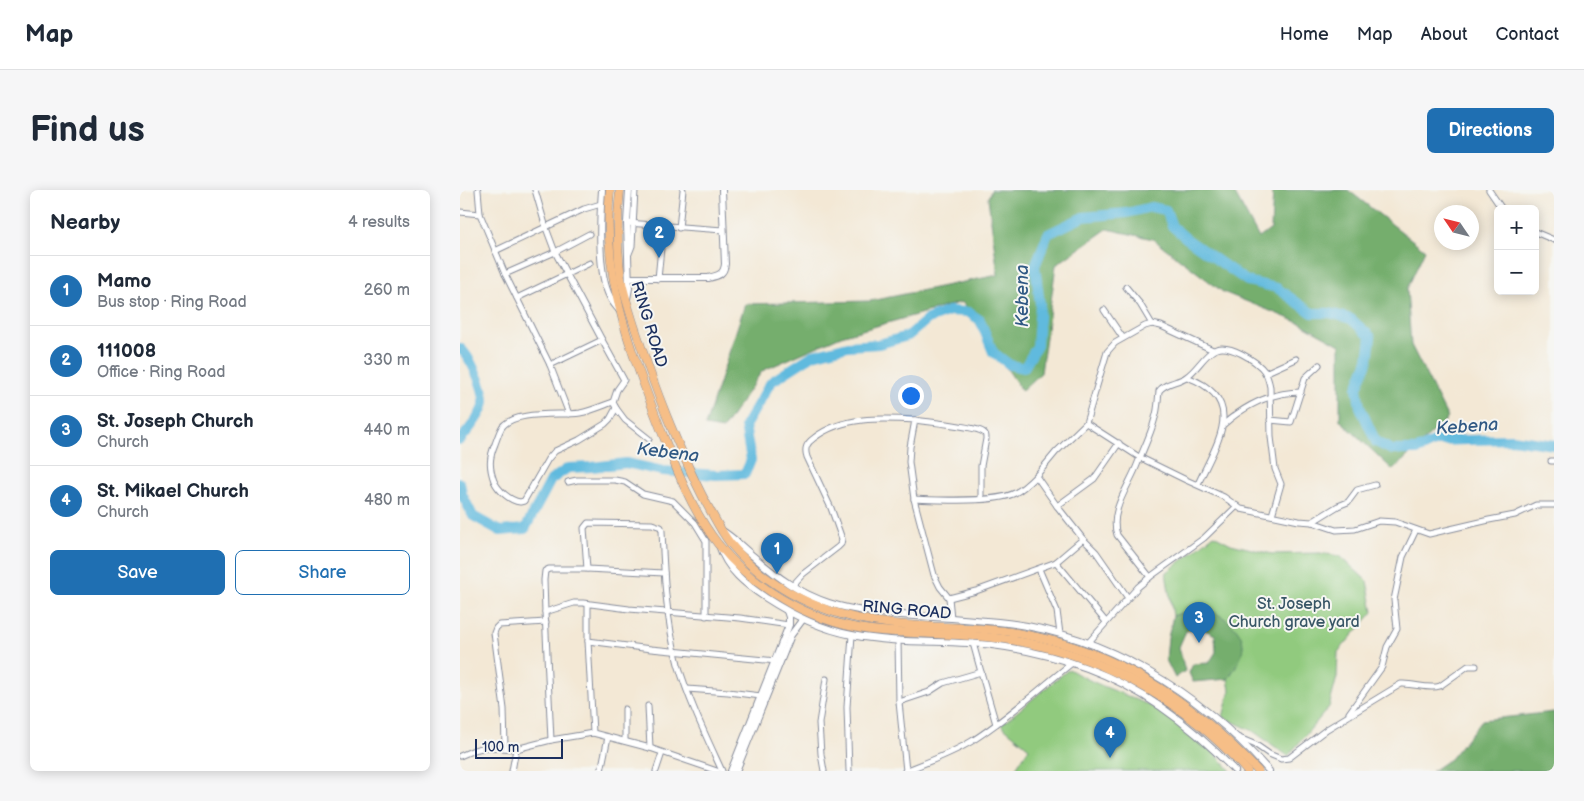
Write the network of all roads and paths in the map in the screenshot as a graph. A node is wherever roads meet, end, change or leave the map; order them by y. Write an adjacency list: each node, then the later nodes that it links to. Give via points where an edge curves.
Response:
1 (478, 190): 14 (street)
2 (536, 190): 18 (street)
3 (602, 190): 11 (street)
4 (610, 190): 35 (highway, RING ROAD, via 609,247 612,279)
5 (620, 190): 34 (highway, RING ROAD, via 618,237)
6 (629, 190): 15 (street)
7 (635, 190): 16 (street)
8 (683, 190): 19 (street)
9 (722, 190): 20 (street)
10 (1489, 190): 12 (street)
11 (601, 204): 18 (street); 35 (street, via 604,277 610,298)
12 (1499, 205)
13 (460, 212): 14 (street)
14 (480, 214): 24 (street)
15 (627, 223): 16 (street); 26 (street)
16 (635, 224): 17 (street); 26 (street, via 632,250)
17 (663, 227): 19 (street); 31 (street)
18 (546, 228): 24 (street); 25 (street)
19 (679, 228): 20 (street)
20 (723, 230): 31 (street, via 725,264 720,275)
21 (588, 234): 25 (street)
22 (1539, 234): 23 (street)
23 (1554, 240)
24 (495, 251): 28 (street)
25 (556, 252): 28 (street); 29 (street)
26 (628, 256): 30 (street)
27 (590, 263): 29 (street)
28 (505, 274): 33 (street)
29 (567, 274): 33 (street); 39 (street)
30 (629, 278): 31 (street); 34 (street)
31 (658, 279)
32 (1126, 287): 37 (street)
33 (517, 298): 42 (street)
34 (626, 300): 69 (highway, RING ROAD, via 688,469)
35 (620, 310): 72 (highway, RING ROAD, via 679,475 700,517)
36 (1104, 310): 38 (street)
37 (1152, 324): 38 (street); 40 (street)
38 (1123, 338): 53 (street, via 1108,352)
39 (602, 340): 42 (street); 48 (street, via 624,380)
40 (1213, 350): 44 (street, via 1224,347 1232,350); 45 (street)
41 (1296, 359): 44 (street)
42 (550, 365): 50 (street)
43 (1319, 365): 46 (street, via 1305,378)
44 (1265, 373): 47 (street, via 1270,387)
45 (1187, 377): 54 (street, via 1212,392 1223,413); 57 (street, via 1166,384 1159,391 1156,416)
46 (1301, 392): 47 (street); 52 (street, via 1291,422)
47 (1269, 396): 52 (street); 54 (street, via 1239,411)
48 (613, 402): 49 (street); 50 (street, via 586,412)
49 (616, 408): 50 (street, via 605,424 555,451 524,500 511,500 496,486 489,460 503,426 530,416); 55 (street)
50 (569, 414)
51 (916, 420): 62 (street, via 909,462); 63 (street, via 973,428 986,435 981,466); 78 (street, via 871,419 834,426 824,430 806,446 807,457 842,539 838,547)
52 (1270, 420): 67 (street, via 1280,484)
53 (1086, 423): 56 (street); 58 (street)
54 (1224, 424): 60 (street)
55 (648, 439)
56 (1119, 443): 57 (street); 65 (street, via 1094,479)
57 (1139, 457): 60 (street); 77 (street, via 1120,501 1115,528)
58 (1036, 476): 63 (street, via 1015,493); 65 (street)
59 (568, 482): 85 (street, via 625,482 643,494 672,501 695,523 706,541)
60 (1198, 484): 66 (street)
61 (1375, 485): 68 (street, via 1357,490 1348,502)
62 (914, 499): 63 (street); 79 (street, via 934,575)
63 (981, 499)
64 (1554, 505): 70 (street, via 1536,505 1515,515 1429,534)
65 (1057, 506): 71 (street)
66 (1237, 506): 67 (street, via 1246,511); 77 (street, via 1204,538)
67 (1272, 514): 68 (street)
68 (1312, 522): 70 (street, via 1336,530 1395,522)
69 (721, 530): 78 (street); 132 (highway, RING ROAD, via 741,556 759,572 800,600 823,610 888,624 980,628 1023,634 1115,662 1170,693 1206,721)
70 (1416, 530): 108 (street, via 1403,557 1394,600 1396,629 1382,666)
71 (1083, 539): 73 (street); 80 (street)
72 (719, 544): 82 (street, via 722,555 746,584); 131 (highway, RING ROAD, via 764,587 822,618 880,631 976,636 1030,643 1108,669 1181,711)
73 (1056, 562): 75 (street); 89 (street)
74 (587, 569): 76 (street); 76 (street, via 585,524 652,524 662,530); 83 (street, via 546,571)
75 (1039, 569): 79 (street); 91 (street, via 1057,611)
76 (664, 573): 84 (street)
77 (1150, 576): 80 (street)
78 (792, 586): 86 (street, via 828,603 850,609)
79 (949, 598): 86 (street)
80 (1128, 598): 89 (street)
81 (588, 604): 83 (street, via 574,604); 84 (street); 94 (street)
82 (787, 611): 87 (street); 90 (street)
83 (545, 612): 88 (street)
84 (667, 612): 85 (street); 97 (street)
85 (706, 616): 90 (street)
86 (951, 618): 91 (street, via 1022,625)
87 (803, 619): 92 (street); 126 (street, via 791,635)
88 (546, 622): 113 (street); 115 (street, via 499,625 494,632 504,709)
89 (1106, 622): 96 (street)
90 (788, 625): 98 (street)
91 (1060, 634): 96 (street)
92 (852, 635): 93 (street); 128 (street, via 847,707)
93 (898, 640): 95 (street); 105 (street)
94 (588, 641): 97 (street); 110 (street)
95 (973, 643): 99 (street, via 1021,650); 101 (street)
96 (1088, 643): 112 (street, via 1176,688)
97 (675, 651): 98 (street); 103 (street)
98 (776, 661): 104 (street)
99 (1072, 663): 109 (street); 130 (street, via 1112,679 1163,708 1203,739)
100 (1476, 666): 108 (street, via 1468,666 1435,688 1401,684)
101 (981, 672): 105 (street, via 943,683 929,692); 109 (street)
102 (826, 679): 127 (street, via 820,723 820,754)
103 (687, 689): 104 (street); 124 (street)
104 (761, 696): 125 (street)
105 (899, 702): 129 (street)
106 (648, 706): 116 (street)
107 (625, 709): 114 (street)
108 (1348, 716): 112 (street, via 1289,758 1281,759)
109 (996, 724): 129 (street, via 955,750)
110 (593, 734): 111 (street); 113 (street)
111 (608, 737): 114 (street); 121 (street)
112 (1237, 737): 133 (street)
113 (551, 740): 117 (street)
114 (625, 741): 116 (street)
115 (504, 748): 117 (street); 119 (street, via 480,748)
116 (650, 748): 118 (street)
117 (516, 749): 120 (street)
118 (662, 752): 122 (street); 123 (street)
119 (460, 757)
120 (512, 771)
121 (601, 771)
122 (656, 771)
123 (717, 771)
124 (722, 771)
125 (731, 771)
126 (736, 771)
127 (824, 771)
128 (849, 771)
129 (906, 771)
130 (1235, 771)
131 (1247, 771)
132 (1258, 771)
133 (1269, 771)

